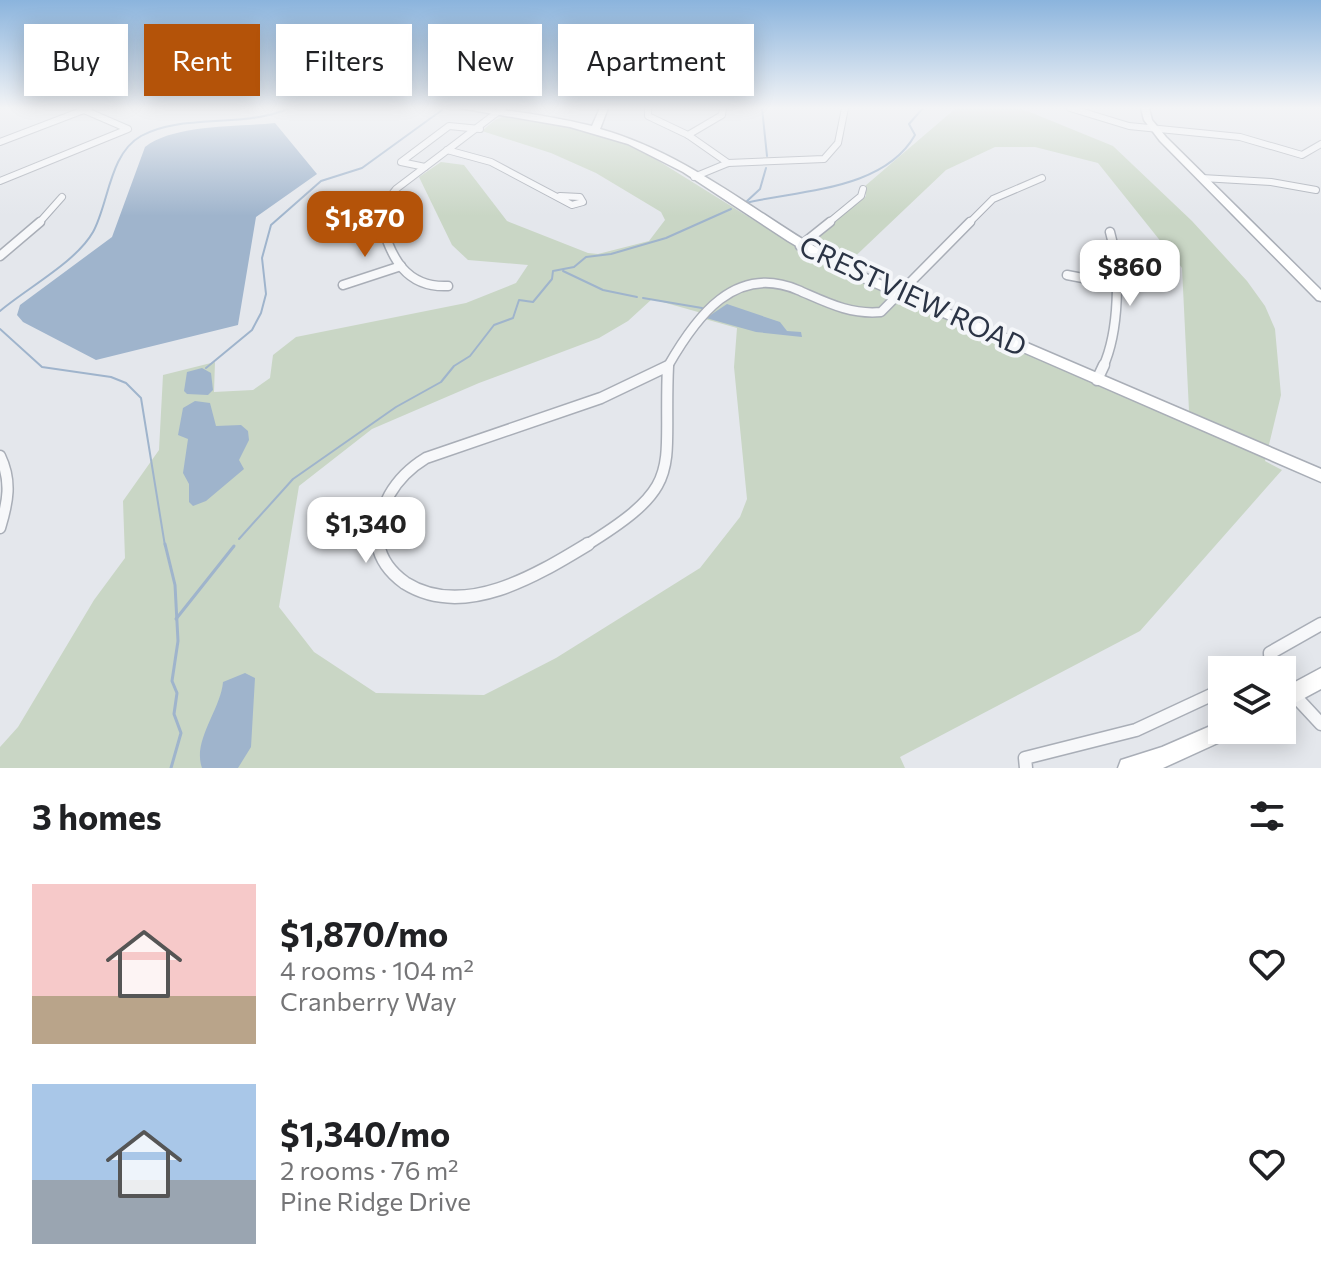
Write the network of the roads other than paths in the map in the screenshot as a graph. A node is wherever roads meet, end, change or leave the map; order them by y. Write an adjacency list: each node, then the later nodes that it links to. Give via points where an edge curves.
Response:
1 (91, 144): 18 (street)
2 (425, 144): 14 (street, via 401,162)
3 (457, 144): 10 (street)
4 (630, 144): 15 (street, CRESTVIEW ROAD)
5 (701, 144): 13 (street)
6 (837, 144): 13 (street, via 824,159)
7 (1169, 144): 17 (street)
8 (1267, 144): 11 (street)
9 (1321, 144): 11 (street)
10 (447, 150): 14 (street); 21 (street, via 491,162)
11 (1307, 154): 12 (street)
12 (1321, 160)
13 (728, 163): 15 (street)
14 (426, 167): 23 (street, via 388,197)
15 (694, 177): 26 (street, CRESTVIEW ROAD)
16 (1042, 178): 33 (street, via 993,199)
17 (1202, 178): 20 (street); 34 (street)
18 (0, 181)
19 (863, 189): 26 (street)
20 (1316, 190)
21 (560, 196)
22 (62, 197): 27 (street)
23 (380, 218): 24 (street); 28 (street)
24 (346, 223)
25 (1110, 232): 30 (street, via 1116,253)
26 (800, 246): 33 (street, CRESTVIEW ROAD)
27 (0, 256)
28 (401, 266): 31 (street); 32 (street, via 416,283)
29 (1067, 275): 30 (street)
30 (1114, 284): 36 (street, via 1113,345)
31 (343, 285)
32 (448, 286)
33 (899, 294): 35 (street, via 881,312 862,314 777,283 750,285 698,319); 36 (street, CRESTVIEW ROAD)
34 (1321, 297)
35 (668, 366): 35 (street, via 626,389 418,462 395,485 383,509 378,543 385,564 419,590 471,596 515,582 616,527 651,500 665,473)
36 (1097, 380): 38 (street, CRESTVIEW ROAD)
37 (0, 456): 39 (street, via 11,489)
38 (1321, 476)
39 (0, 528)
40 (1321, 624): 41 (street)
41 (1270, 656)
42 (1321, 678): 43 (street)
43 (1296, 688)
44 (1208, 697): 48 (street, via 1136,730 1025,758)
45 (1296, 701): 46 (street)
46 (1321, 724)
47 (1208, 736): 49 (street)
48 (1026, 768)
49 (1129, 768)

